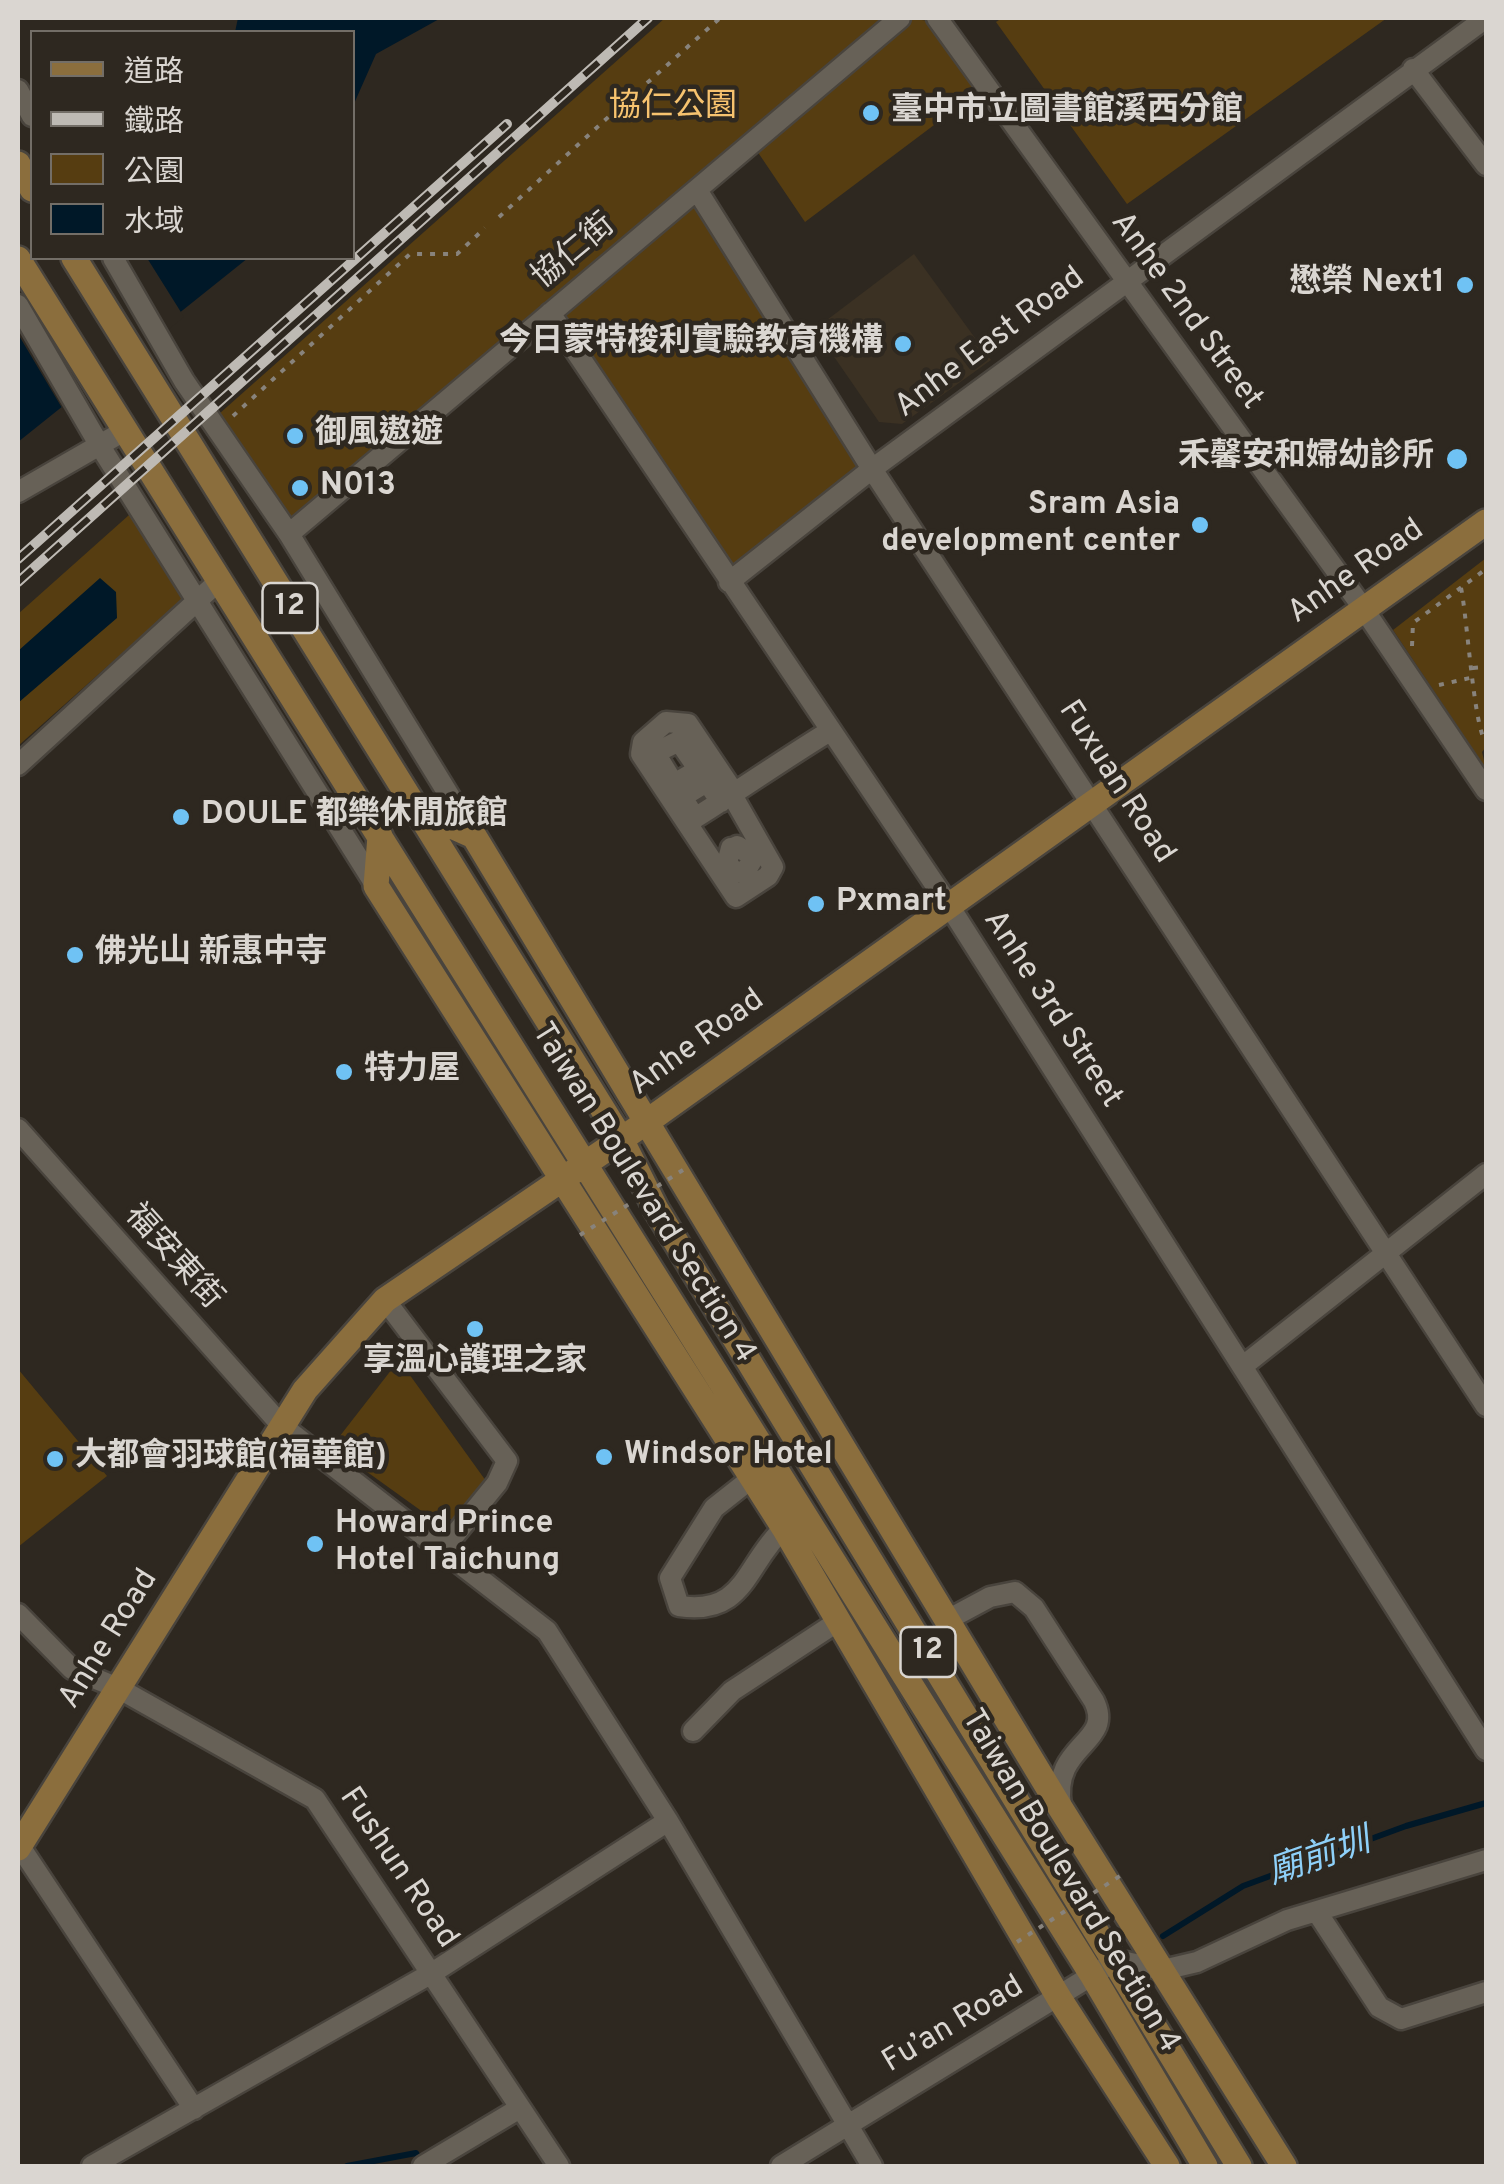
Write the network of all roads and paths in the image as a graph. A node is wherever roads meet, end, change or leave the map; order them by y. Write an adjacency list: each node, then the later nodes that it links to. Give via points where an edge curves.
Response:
1 (720, 18): 6 (path)
2 (900, 18): 11 (street, 協仁街)
3 (938, 18): 17 (street, Anhe 2nd Street)
4 (1486, 18): 5 (street, Anhe East Road)
5 (1413, 70): 10 (street); 17 (street, Anhe East Road)
6 (647, 83)
7 (18, 90): 9 (street)
8 (616, 110): 12 (path)
9 (30, 112)
10 (1486, 166)
11 (697, 190): 19 (street, 協仁街); 23 (street, Fuxuan Road)
12 (499, 217)
13 (485, 228): 20 (path, via 457,254 410,254)
14 (18, 259): 21 (main road, Taiwan Boulevard Section 4 / 12)
15 (75, 260): 44 (main road, Taiwan Boulevard Section 4 / 12)
16 (114, 260): 26 (street, Taiwan Boulevard Section 4, via 184,382)
17 (1125, 282): 23 (street, Anhe East Road); 32 (street, Anhe 2nd Street)
18 (18, 305): 22 (street, Taiwan Boulevard Section 4)
19 (550, 313): 26 (street, 協仁街); 29 (street, Anhe 3rd Street)
20 (234, 412)
21 (124, 431): 22 (street); 28 (main road, Taiwan Boulevard Section 4 / 12)
22 (100, 446): 24 (street); 31 (street, Taiwan Boulevard Section 4)
23 (872, 469): 29 (street, Anhe East Road); 43 (street, Fuxuan Road)
24 (18, 492)
25 (1486, 522): 32 (main road, Anhe Road)
26 (290, 534): 46 (street, Taiwan Boulevard Section 4)
27 (1486, 570): 30 (path)
28 (220, 580): 31 (street); 45 (main road, Taiwan Boulevard Section 4 / 12)
29 (729, 582): 38 (street, Anhe 3rd Street)
30 (1461, 588): 33 (path, via 1413,623 1412,647); 35 (path)
31 (198, 599): 40 (street); 47 (street, Taiwan Boulevard Section 4)
32 (1362, 608): 41 (street, Anhe 2nd Street); 43 (main road, Anhe Road)
33 (1420, 660)
34 (1486, 667): 35 (path)
35 (1474, 668): 37 (path)
36 (1429, 672): 37 (path, via 1437,685)
37 (1474, 676): 39 (path)
38 (830, 730): 42 (street); 48 (street, Anhe 3rd Street)
39 (1486, 742)
40 (18, 766)
41 (1486, 790)
42 (727, 794): 42 (street, via 684,744 674,741 655,753 674,784 691,774 700,786 682,797 694,818); 42 (street, via 773,867 736,897 641,754 643,742 666,722 688,724)
43 (1092, 801): 48 (main road, Anhe Road); 57 (street, Fuxuan Road)
44 (416, 810): 46 (main road); 51 (main road, Taiwan Boulevard Section 4 / 12)
45 (380, 836): 47 (main road); 52 (main road, Taiwan Boulevard Section 4 / 12)
46 (474, 836): 49 (main road, Taiwan Boulevard Section 4)
47 (376, 886): 55 (main road, Taiwan Boulevard Section 4)
48 (948, 904): 49 (main road, Anhe Road); 59 (street, Anhe 3rd Street)
49 (648, 1121): 51 (main road, Anhe Road); 66 (main road, Taiwan Boulevard Section 4 / 12)
50 (18, 1129): 61 (street, 福安東街)
51 (620, 1137): 52 (main road, Anhe Road); 78 (main road, Taiwan Boulevard Section 4 / 12, via 656,1209)
52 (583, 1162): 55 (main road, Anhe Road); 80 (main road, Taiwan Boulevard Section 4 / 12)
53 (683, 1170): 56 (path, bridge)
54 (1486, 1174): 57 (street)
55 (561, 1177): 58 (main road, Anhe Road); 62 (main road, Taiwan Boulevard Section 4 / 12)
56 (580, 1235)
57 (1386, 1255): 59 (street); 60 (street, Fuxuan Road)
58 (385, 1300): 61 (main road, Anhe Road, via 334,1352); 64 (street, via 507,1461)
59 (1243, 1366): 70 (street, Anhe 3rd Street)
60 (1486, 1406)
61 (282, 1426): 64 (street, 福安東街); 68 (main road, Anhe Road)
62 (752, 1478): 63 (main road, Taiwan Boulevard Section 4 / 12); 63 (street, via 714,1508 670,1578 680,1606 710,1608 737,1592)
63 (784, 1528): 67 (main road, Taiwan Boulevard Section 4 / 12)
64 (444, 1548): 72 (street, 福安東街, via 546,1631)
65 (18, 1614): 68 (street, Fushun Road, via 72,1669)
66 (949, 1619): 71 (main road, Taiwan Boulevard Section 4 / 12); 71 (street, via 1015,1592 1034,1608 1094,1701 1096,1729 1062,1768)
67 (837, 1622): 69 (street, via 732,1691); 83 (main road, Taiwan Boulevard Section 4 / 12)
68 (118, 1688): 73 (main road, Anhe Road); 81 (street, Fushun Road, via 315,1799)
69 (693, 1730)
70 (1486, 1750)
71 (1062, 1809): 79 (main road, Taiwan Boulevard Section 4 / 12)
72 (668, 1821): 81 (street); 86 (street, 福安東街)
73 (18, 1846): 85 (street)
74 (1486, 1860): 76 (street)
75 (1123, 1874): 77 (path, bridge)
76 (1317, 1912): 79 (street); 82 (street, via 1379,2006 1401,2018)
77 (1017, 1942)
78 (1116, 1960): 79 (street); 80 (street, Fu’an Road); 94 (main road, Taiwan Boulevard Section 4 / 12)
79 (1163, 1970): 95 (main road, Taiwan Boulevard Section 4 / 12)
80 (1091, 1973): 83 (street, Fu’an Road); 93 (main road, Taiwan Boulevard Section 4 / 12)
81 (432, 1974): 84 (street, Fushun Road); 85 (street)
82 (1486, 1992)
83 (1059, 1998): 86 (street, Fu’an Road); 92 (main road, Taiwan Boulevard Section 4 / 12)
84 (520, 2108): 88 (street); 89 (street, Fushun Road)
85 (194, 2109): 87 (street)
86 (847, 2126): 90 (street, Fu’an Road); 91 (street, 福安東街)
87 (92, 2166)
88 (423, 2166)
89 (559, 2166)
90 (781, 2166)
91 (872, 2166)
92 (1168, 2166)
93 (1204, 2166)
94 (1239, 2166)
95 (1284, 2166)

